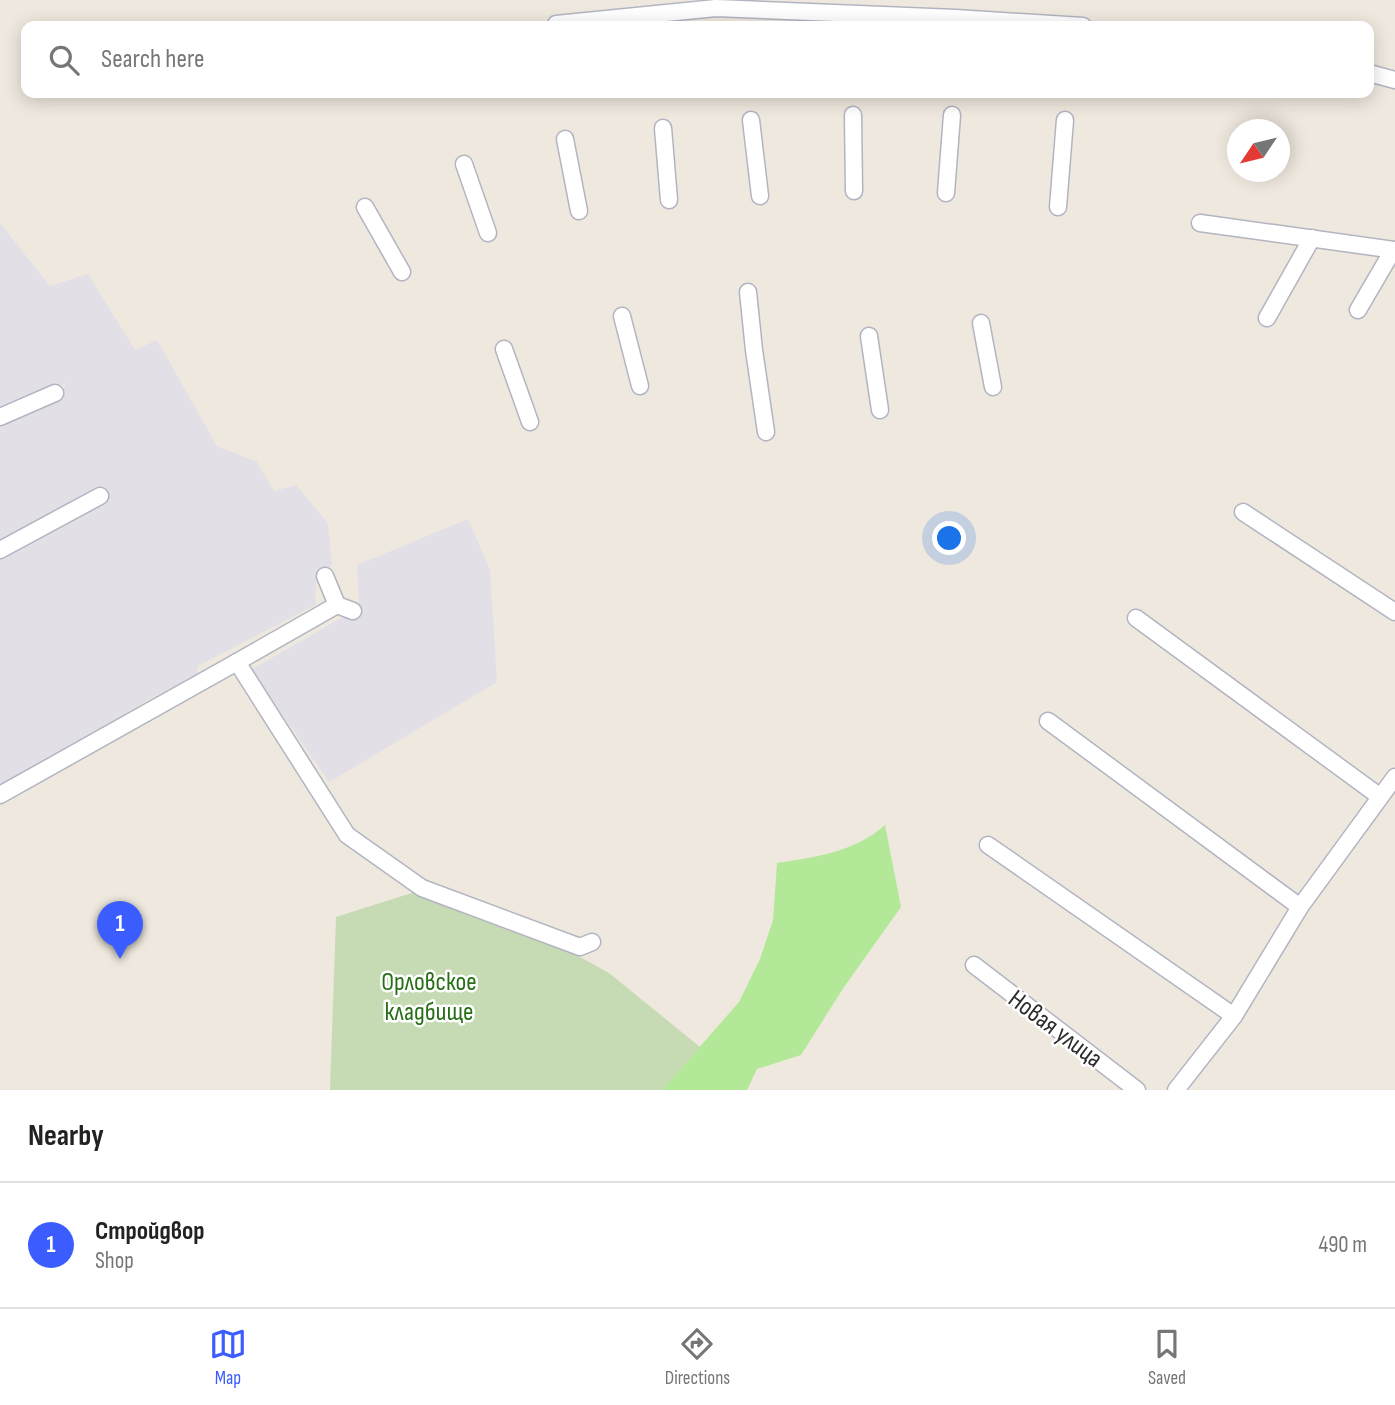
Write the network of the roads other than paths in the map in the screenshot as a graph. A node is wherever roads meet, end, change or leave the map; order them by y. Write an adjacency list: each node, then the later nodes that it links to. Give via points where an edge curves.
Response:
1 (586, 21): 2 (street, via 716,8)
2 (1005, 21)
3 (1374, 74): 4 (street)
4 (1395, 80)
5 (853, 114): 12 (street)
6 (952, 115): 13 (street)
7 (751, 120): 14 (street)
8 (1065, 120): 16 (street)
9 (663, 128): 15 (street)
10 (565, 139): 18 (street)
11 (464, 164): 20 (street)
12 (854, 191)
13 (946, 193)
14 (760, 196)
15 (669, 200)
16 (1058, 206)
17 (365, 207): 23 (street)
18 (579, 211)
19 (1200, 223): 21 (street)
20 (488, 233)
21 (1312, 238): 22 (street); 27 (street)
22 (1394, 250): 25 (street)
23 (402, 272)
24 (748, 292): 37 (street)
25 (1358, 310)
26 (622, 316): 31 (street)
27 (1267, 318)
28 (981, 323): 32 (street)
29 (869, 336): 34 (street)
30 (504, 349): 36 (street)
31 (640, 386)
32 (993, 387)
33 (55, 393): 35 (street)
34 (880, 410)
35 (0, 417)
36 (530, 422)
37 (766, 432)
38 (100, 496): 40 (street)
39 (1243, 512): 44 (street)
40 (0, 550)
41 (325, 576): 42 (street)
42 (337, 605): 43 (street); 46 (street)
43 (354, 611)
44 (1395, 612)
45 (1136, 618): 50 (street)
46 (237, 662): 49 (street); 53 (street, via 347,835 422,888 580,947)
47 (1048, 721): 52 (street)
48 (1395, 778): 50 (street)
49 (0, 795)
50 (1379, 796): 52 (street)
51 (988, 845): 55 (street)
52 (1300, 907): 55 (street)
53 (592, 942)
54 (974, 965): 56 (street, Новая улица)
55 (1234, 1016): 57 (street)
56 (1137, 1090)
57 (1177, 1090)

